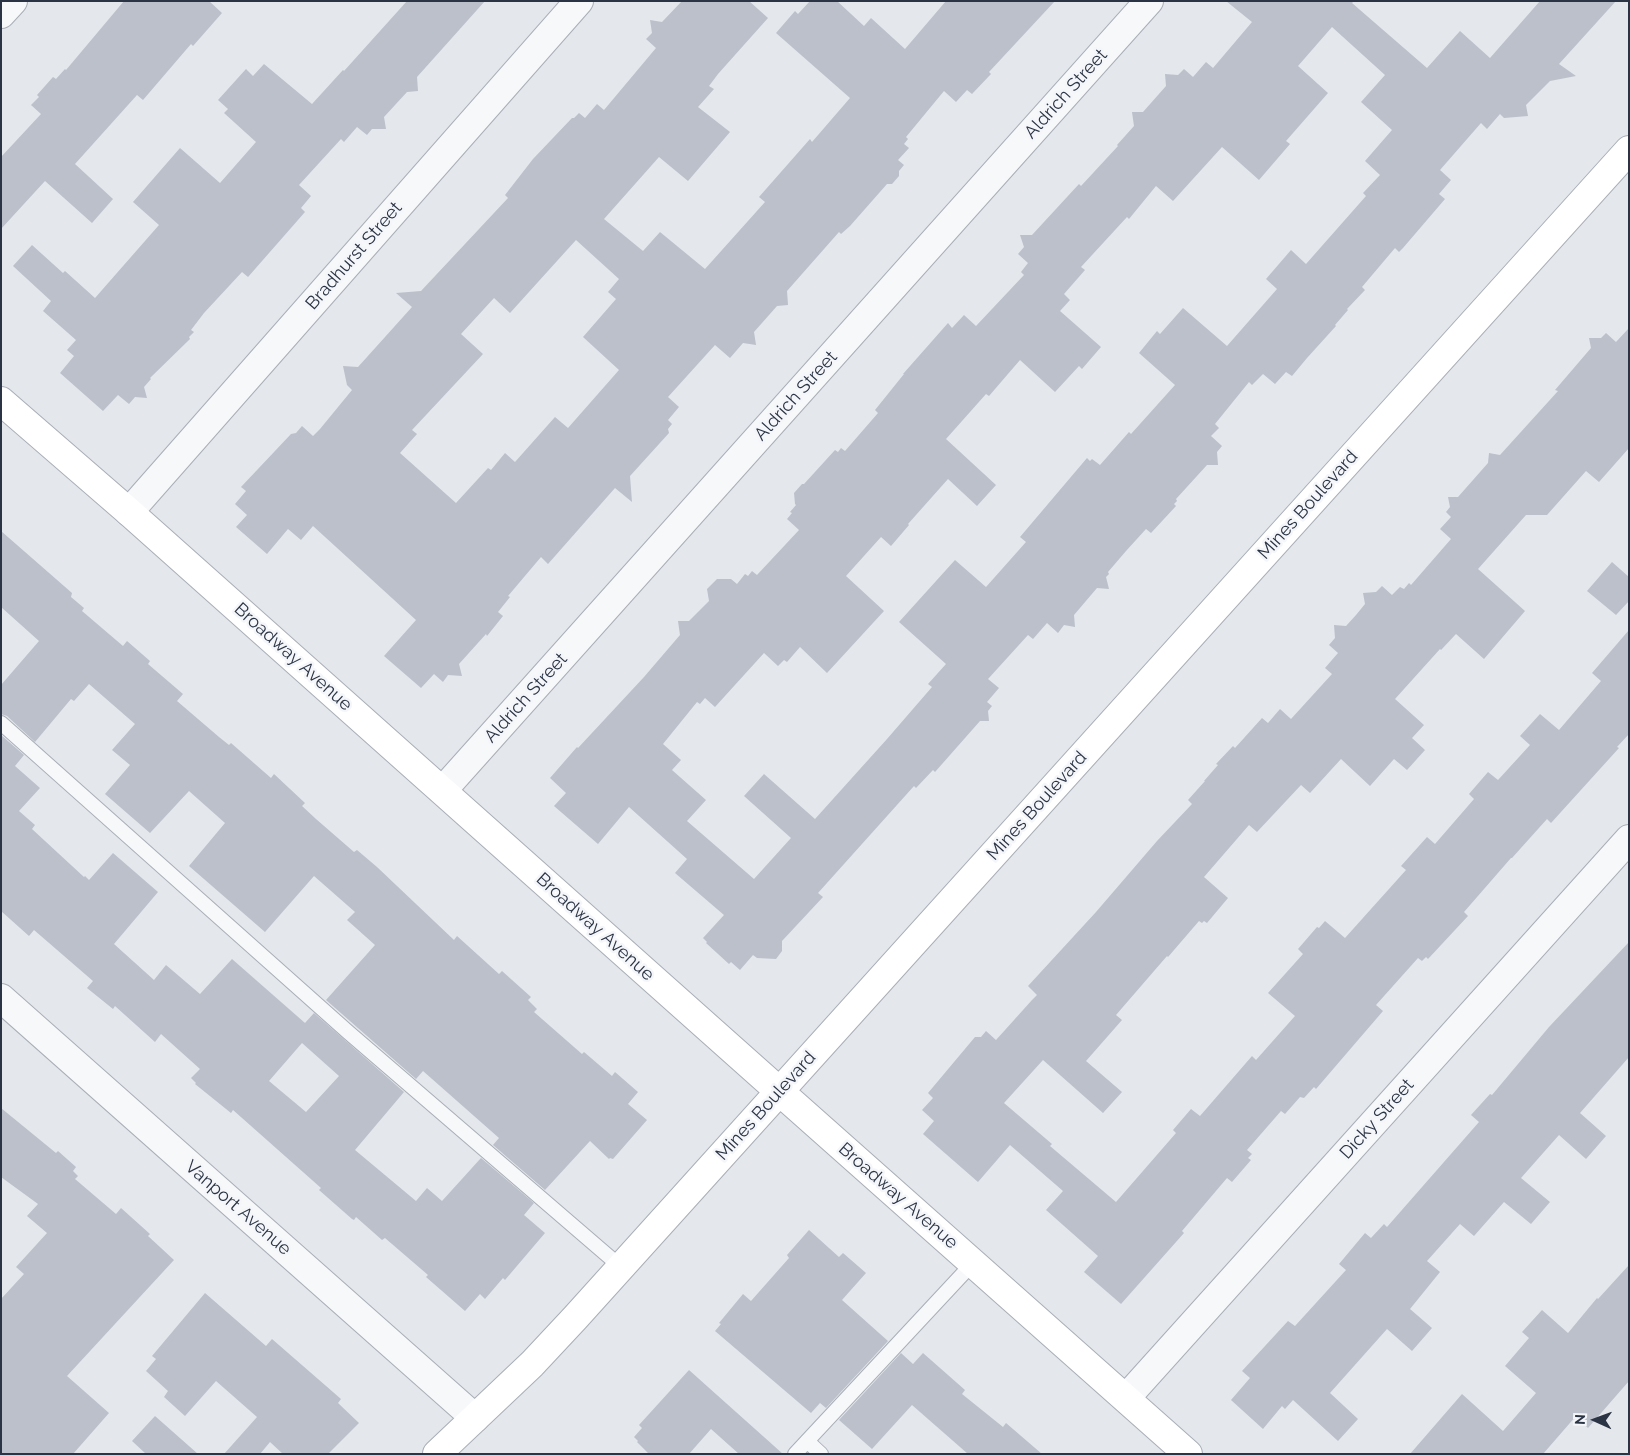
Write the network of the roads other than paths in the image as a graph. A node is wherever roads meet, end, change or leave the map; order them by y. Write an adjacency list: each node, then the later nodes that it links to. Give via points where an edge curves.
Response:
1 (579, 1): 5 (street, Bradhurst Street)
2 (1149, 1): 7 (street, Aldrich Street)
3 (1629, 150): 10 (street, Mines Boulevard)
4 (1, 401): 5 (street, Broadway Avenue)
5 (129, 512): 7 (street, Broadway Avenue)
6 (1, 723): 12 (lane, via 348,1032)
7 (443, 790): 10 (street, Broadway Avenue)
8 (1629, 839): 13 (street, Dicky Street)
9 (1, 998): 14 (street, Vanport Avenue)
10 (779, 1091): 11 (street, Broadway Avenue); 12 (street, Mines Boulevard)
11 (973, 1263): 13 (street, Broadway Avenue); 15 (lane)
12 (621, 1267): 14 (street, Mines Boulevard, via 532,1364)
13 (1126, 1398): 19 (street, Broadway Avenue)
14 (475, 1418): 16 (street, Mines Boulevard)
15 (807, 1441): 17 (lane); 18 (lane)
16 (437, 1454)
17 (795, 1454)
18 (821, 1454)
19 (1188, 1454)

